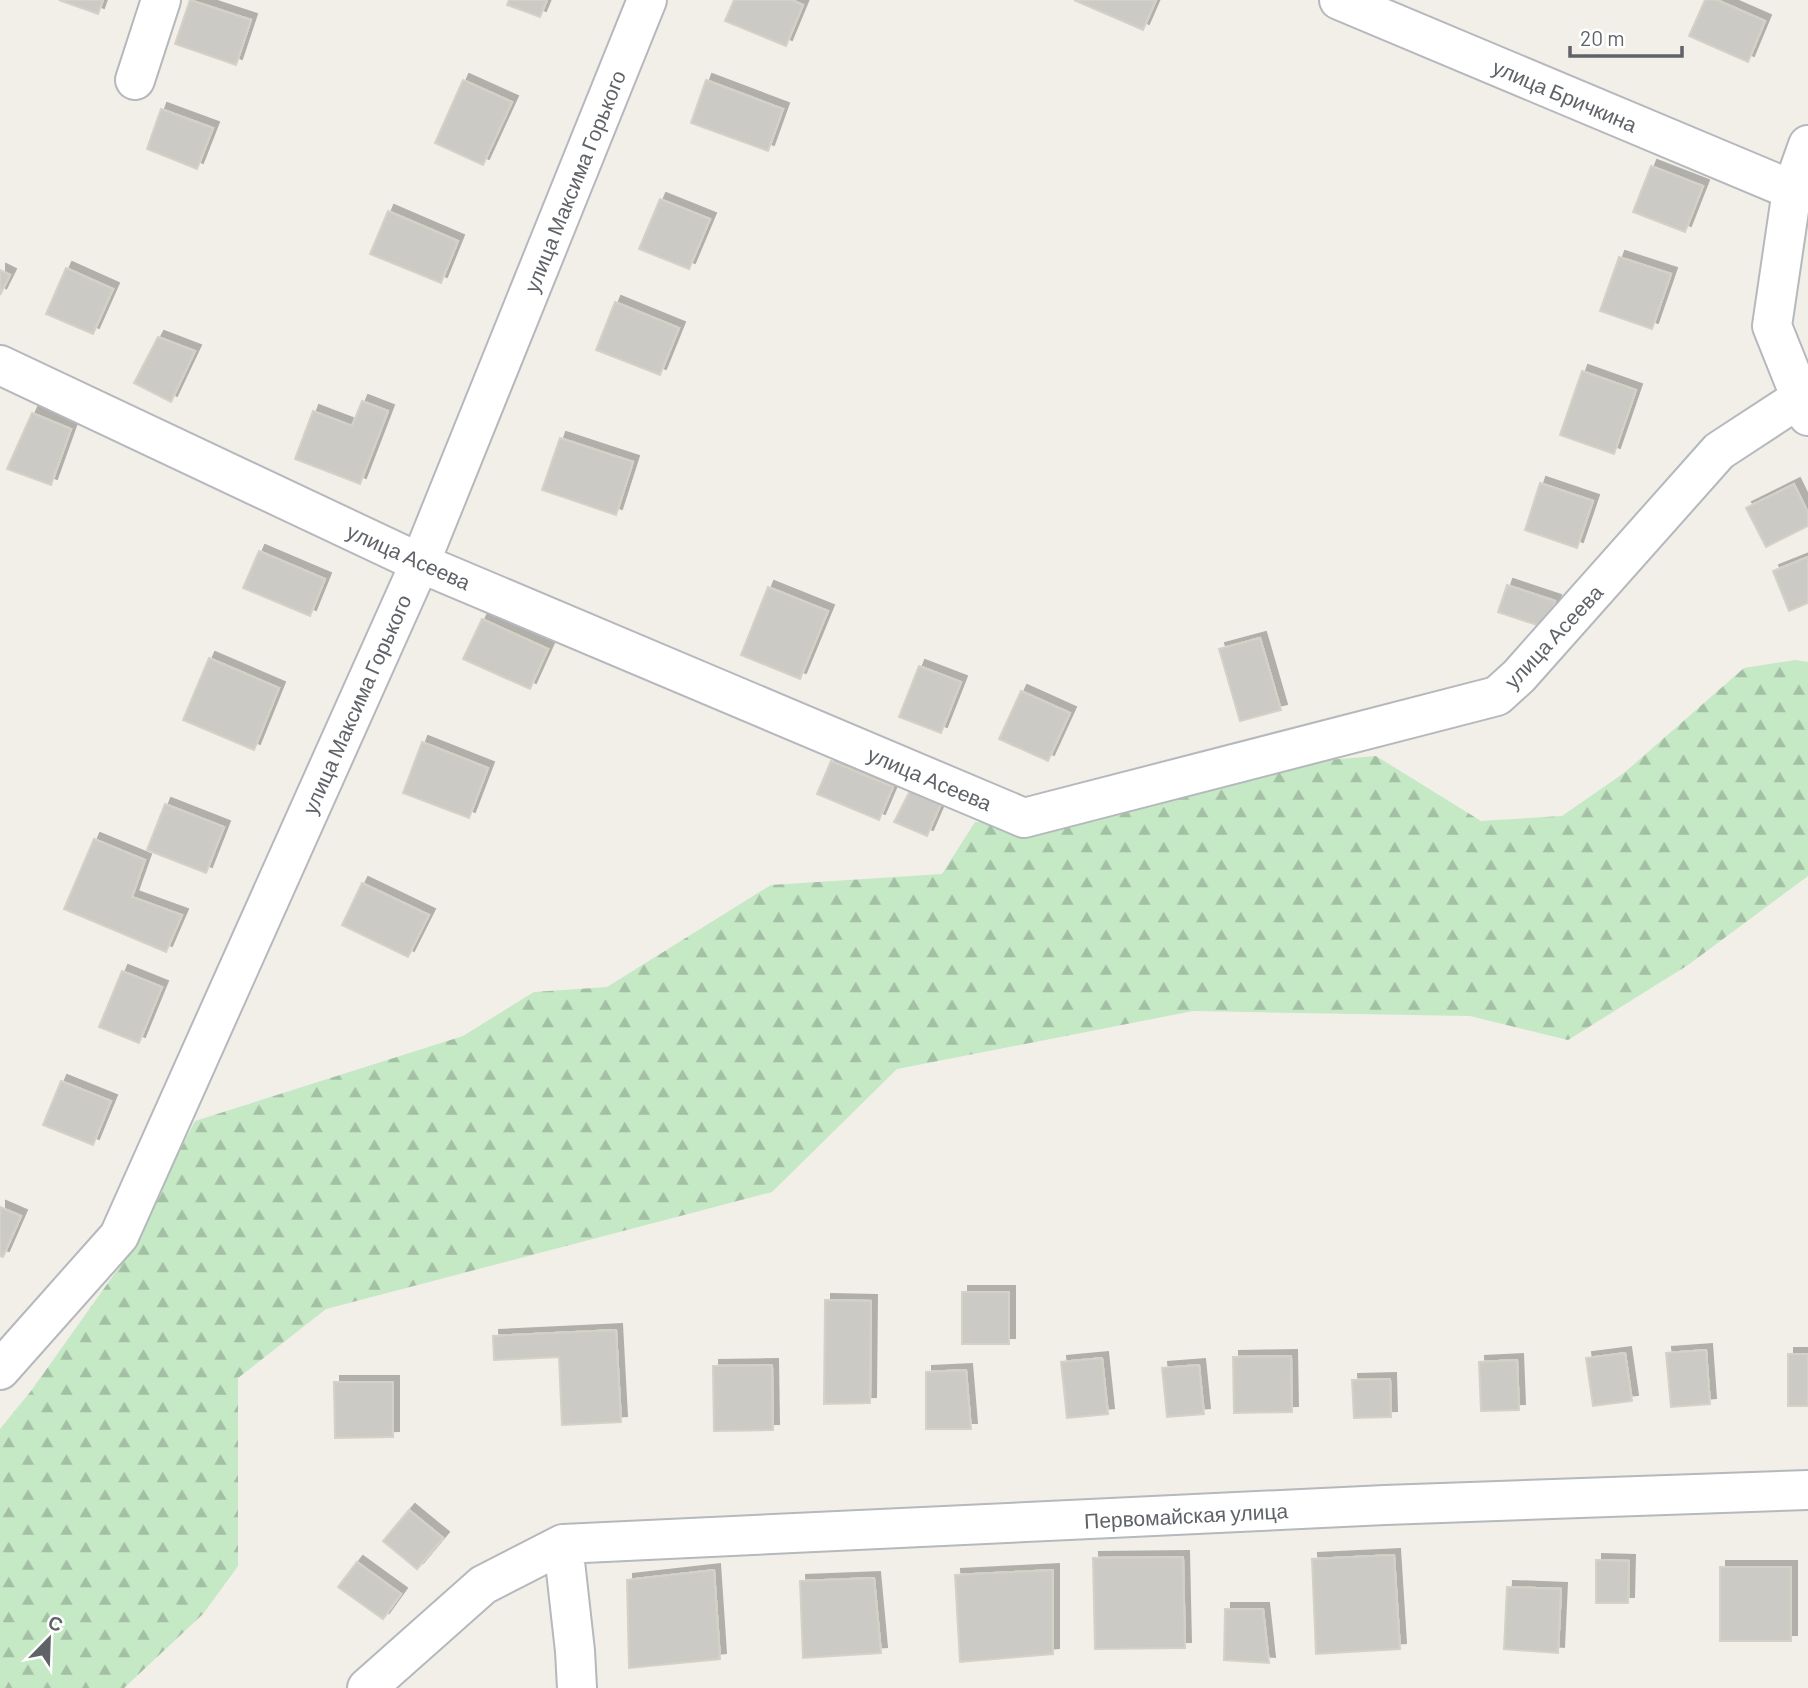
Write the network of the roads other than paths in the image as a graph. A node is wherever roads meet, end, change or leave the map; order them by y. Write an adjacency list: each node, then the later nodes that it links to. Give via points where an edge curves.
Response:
1 (161, 0): 4 (street)
2 (647, 0): 9 (street, улица Максима Горького)
3 (1339, 0): 6 (street, улица Бричкина)
4 (135, 80)
5 (1808, 145): 6 (street)
6 (1792, 190): 8 (street, via 1772,326)
7 (0, 365): 9 (street, улица Асеева)
8 (1804, 407): 9 (street, улица Асеева, via 1719,452 1497,696 1024,818)
9 (420, 562): 10 (street, улица Максима Горького, via 119,1236)
10 (0, 1370)
11 (1808, 1490): 12 (street, Первомайская улица)
12 (563, 1544): 13 (street, via 483,1585); 14 (street)
13 (367, 1688)
14 (577, 1688)

